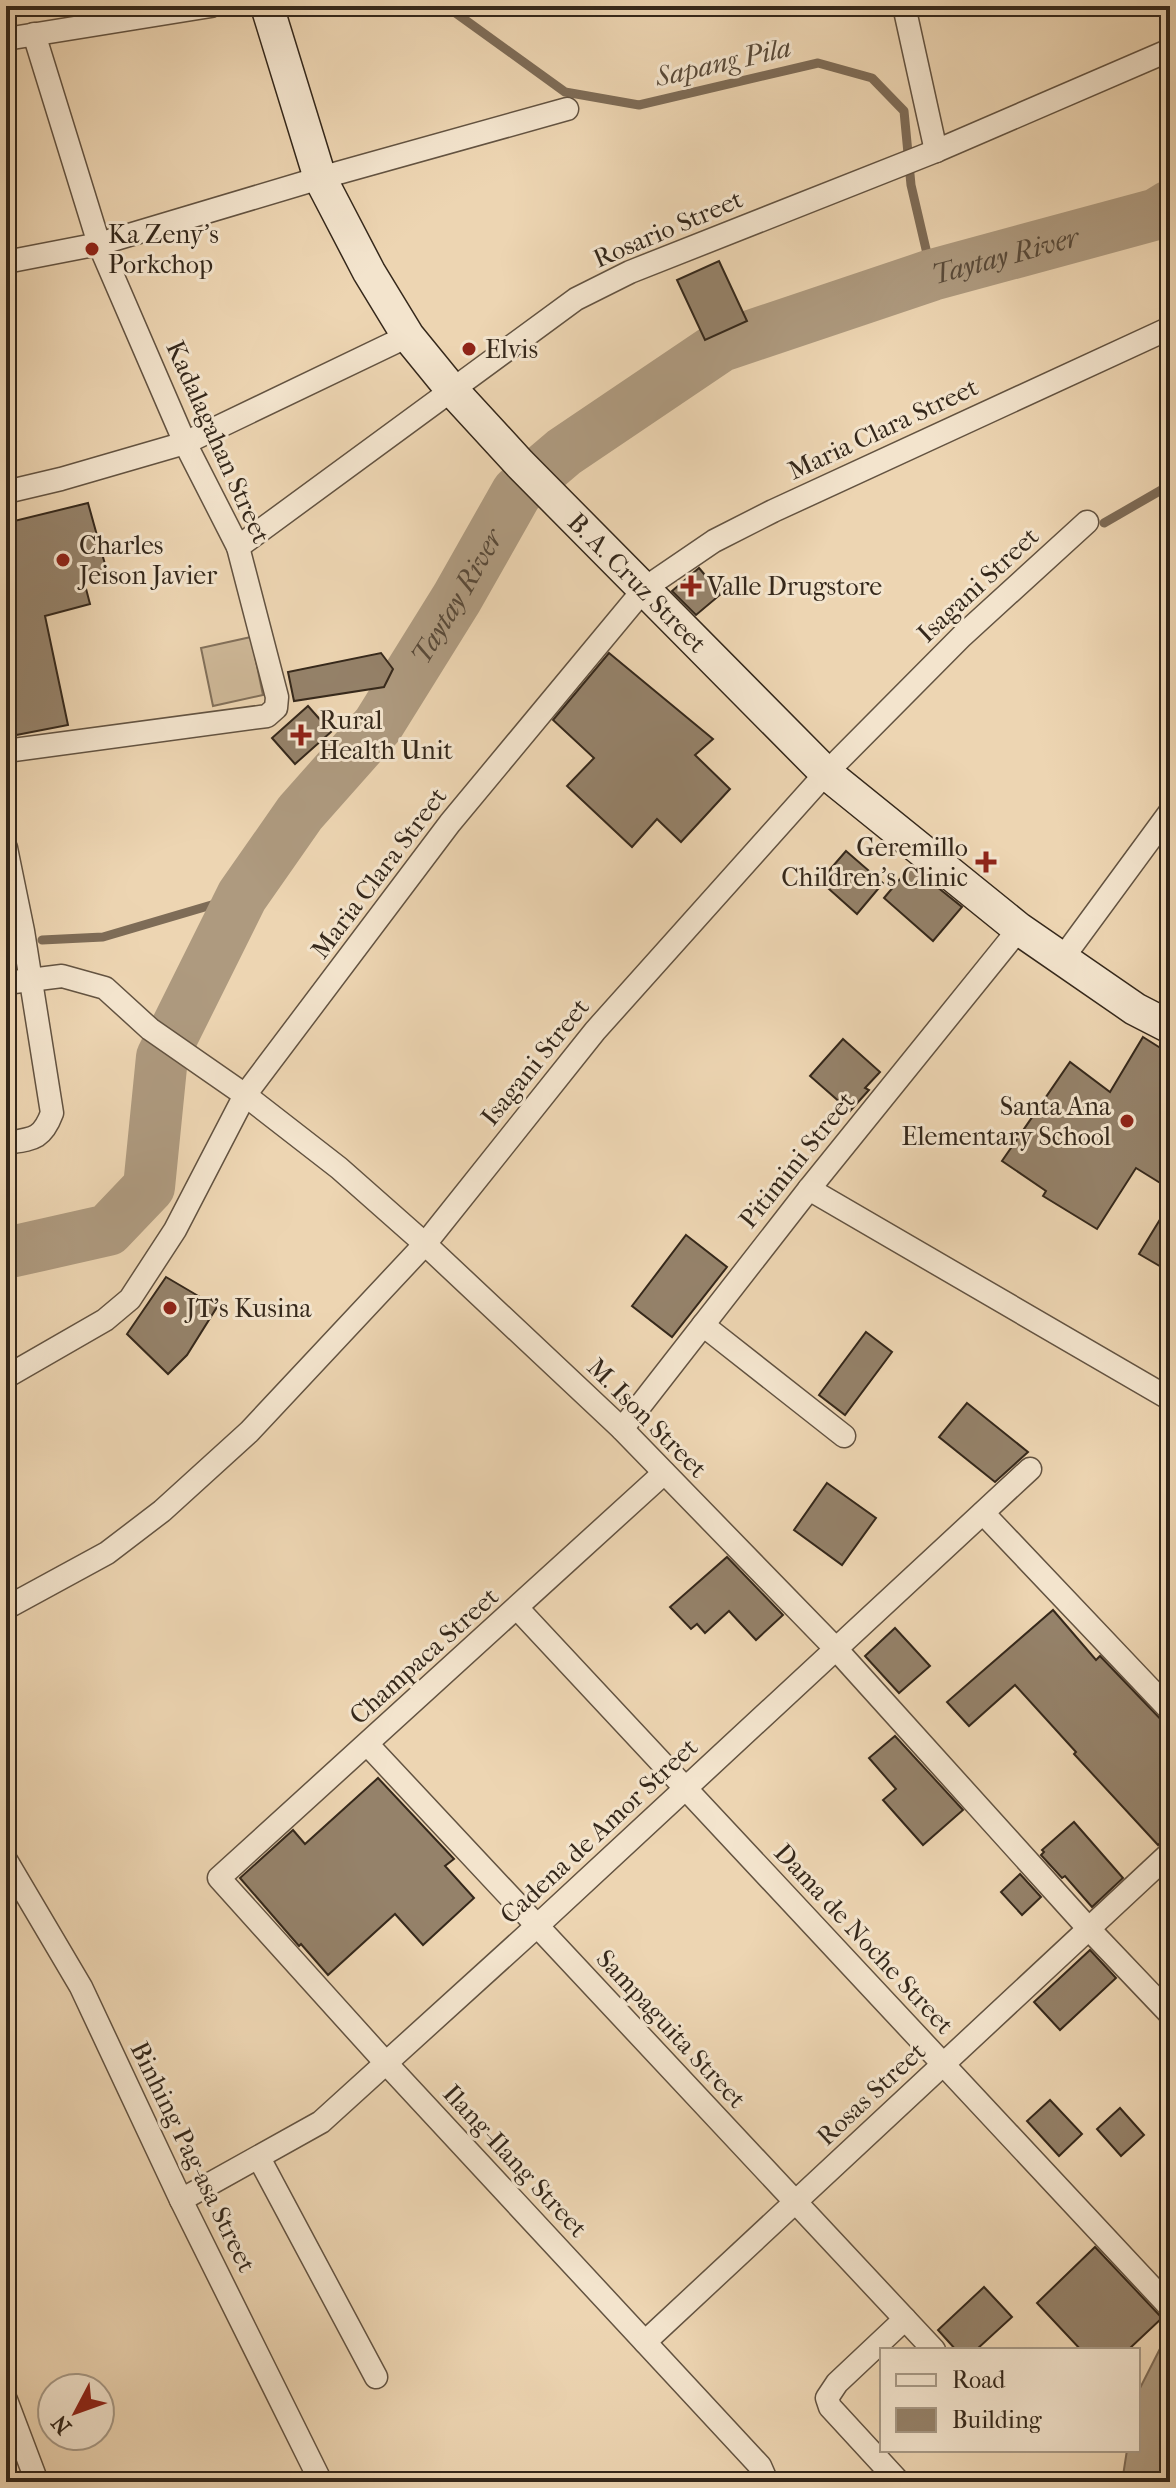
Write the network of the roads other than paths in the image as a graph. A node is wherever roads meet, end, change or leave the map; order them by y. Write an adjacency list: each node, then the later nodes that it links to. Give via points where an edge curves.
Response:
1 (211, 6): 4 (street)
2 (267, 6): 9 (street, B. A. Cruz Street)
3 (904, 6): 8 (street)
4 (34, 34): 5 (street); 10 (street, Kadalagahan Street)
5 (6, 39)
6 (1170, 50): 8 (street, Rosario Street)
7 (567, 109): 9 (street)
8 (936, 151): 14 (street, Rosario Street, via 630,272 576,299)
9 (320, 178): 10 (street); 13 (street, B. A. Cruz Street)
10 (99, 244): 11 (street); 15 (street, Kadalagahan Street)
11 (6, 262)
12 (1170, 328): 19 (street, Maria Clara Street, via 773,511 714,541)
13 (408, 336): 14 (street, B. A. Cruz Street); 15 (street)
14 (452, 390): 18 (street, Rosario Street); 19 (street, B. A. Cruz Street)
15 (185, 443): 16 (street); 18 (street, Kadalagahan Street)
16 (6, 492)
17 (1087, 522): 21 (street, Isagani Street, via 962,636)
18 (238, 547): 20 (street, Kadalagahan Street, via 277,697 276,708 267,716)
19 (645, 588): 21 (street, B. A. Cruz Street); 29 (street, Maria Clara Street, via 450,823)
20 (6, 751)
21 (826, 773): 24 (street, B. A. Cruz Street); 32 (street, Isagani Street, via 595,1031)
22 (1170, 812): 25 (street)
23 (6, 848): 26 (street)
24 (1019, 929): 25 (street, B. A. Cruz Street); 31 (street, Pitimini Street)
25 (1062, 959): 28 (street, B. A. Cruz Street)
26 (30, 978): 27 (street, M. Ison Street); 29 (street, M. Ison Street, via 62,976 105,988 150,1029); 30 (street, via 52,1113 46,1130)
27 (6, 983)
28 (1170, 1027)
29 (245, 1095): 32 (street, M. Ison Street); 34 (street, Maria Clara Street, via 175,1230 130,1299 105,1320)
30 (6, 1143)
31 (809, 1189): 33 (street, Pitimini Street); 35 (street)
32 (425, 1244): 36 (street, M. Ison Street); 41 (street, Isagani Street, via 249,1432 162,1511 107,1553)
33 (703, 1325): 36 (street, Pitimini Street); 37 (street)
34 (6, 1377)
35 (1170, 1399)
36 (622, 1429): 39 (street, M. Ison Street)
37 (844, 1436)
38 (1030, 1469): 40 (street, Cadena de Amor Street)
39 (664, 1473): 42 (street, Champaca Street); 43 (street, M. Ison Street)
40 (983, 1513): 43 (street, Cadena de Amor Street); 44 (street)
41 (6, 1608)
42 (518, 1609): 45 (street, Champaca Street); 46 (street, Dama de Noche Street)
43 (837, 1650): 46 (street, Cadena de Amor Street); 51 (street, M. Ison Street)
44 (1170, 1710)
45 (368, 1745): 49 (street, Champaca Street); 50 (street, Sampaguita Street)
46 (686, 1788): 50 (street, Cadena de Amor Street); 54 (street, Dama de Noche Street)
47 (1170, 1853): 51 (street, Rosas Street)
48 (6, 1860): 56 (street, Binhing Pag-asa Street, via 81,1987)
49 (219, 1878): 53 (street, Ilang-Ilang Street)
50 (537, 1926): 53 (street, Cadena de Amor Street); 57 (street, Sampaguita Street)
51 (1088, 1928): 52 (street, M. Ison Street); 54 (street, Rosas Street)
52 (1170, 2014)
53 (385, 2062): 55 (street, Cadena de Amor Street, via 321,2122); 60 (street, Ilang-Ilang Street)
54 (942, 2065): 57 (street, Rosas Street); 58 (street, Dama de Noche Street)
55 (259, 2158): 56 (street, Cadena de Amor Street); 62 (street)
56 (181, 2200): 65 (street, Binhing Pag-asa Street)
57 (795, 2203): 59 (street, Sampaguita Street); 60 (street, Rosas Street)
58 (1170, 2307)
59 (905, 2319): 61 (street, Sampaguita Street); 67 (street, via 827,2398 836,2415)
60 (645, 2342): 66 (street, Ilang-Ilang Street, via 760,2466)
61 (932, 2348)
62 (376, 2377)
63 (6, 2400): 64 (street)
64 (37, 2482)
65 (321, 2482)
66 (767, 2482)
67 (899, 2482)

